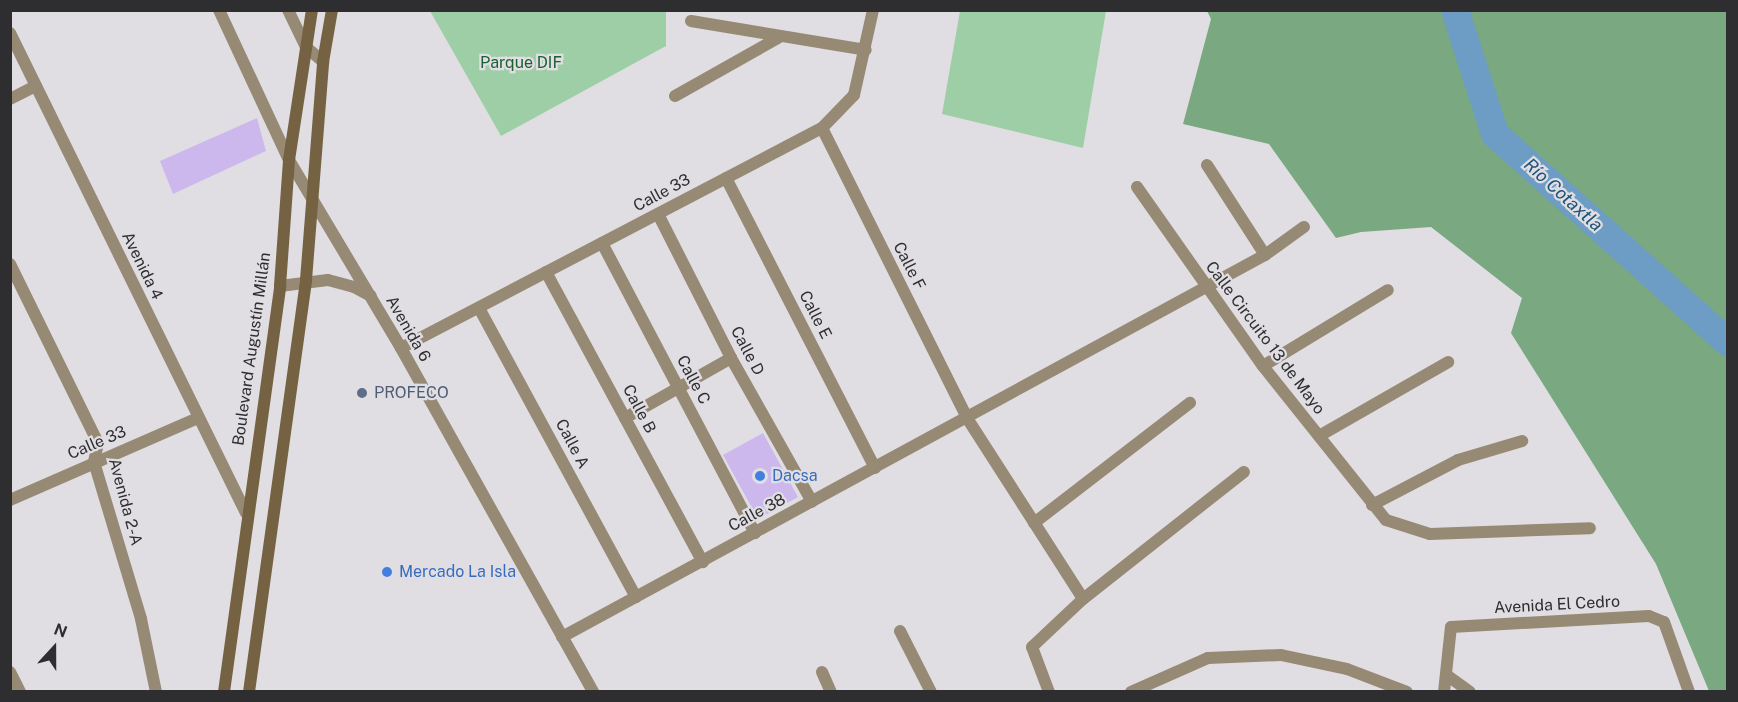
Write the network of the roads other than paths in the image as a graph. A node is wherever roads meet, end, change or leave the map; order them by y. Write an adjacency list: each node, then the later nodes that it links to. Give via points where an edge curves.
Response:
1 (219, 10): 16 (street, Avenida 6)
2 (288, 10): 9 (street)
3 (312, 10): 9 (street, Boulevard Augustín Millán)
4 (332, 10): 11 (street)
5 (873, 10): 10 (street, Calle 33)
6 (691, 21): 8 (street)
7 (10, 33): 12 (street, Avenida 4)
8 (778, 38): 10 (street); 13 (street)
9 (306, 47): 11 (street); 16 (street, Boulevard Augustín Millán)
10 (866, 50): 15 (street, Calle 33, via 854,95)
11 (323, 62): 20 (street)
12 (36, 86): 14 (street); 39 (street, Avenida 4)
13 (675, 96)
14 (10, 99)
15 (822, 128): 18 (street, Calle 33); 41 (street, Calle F)
16 (290, 160): 20 (street, Avenida 6); 28 (street, Boulevard Augustín Millán)
17 (1207, 165): 24 (street)
18 (726, 178): 21 (street, Calle 33); 45 (street, Calle E)
19 (1137, 188): 29 (street, Calle Circuito 13 de Mayo)
20 (311, 194): 27 (street); 31 (street, Avenida 6)
21 (657, 214): 23 (street, Calle 33); 34 (street, Calle D)
22 (1304, 227): 24 (street, Calle 38)
23 (602, 243): 26 (street, Calle 33); 37 (street, Calle C)
24 (1265, 255): 29 (street, Calle 38)
25 (10, 264): 44 (street, Avenida 2-A, via 99,443)
26 (546, 272): 32 (street, Calle 33); 40 (street, Calle B)
27 (306, 280): 28 (street); 31 (street, via 338,282); 66 (street)
28 (280, 286): 50 (street, Boulevard Augustín Millán)
29 (1205, 288): 36 (street, Calle Circuito 13 de Mayo); 41 (street, Calle 38)
30 (1388, 290): 36 (street)
31 (372, 297): 33 (street, Avenida 6)
32 (479, 308): 33 (street, Calle 33); 55 (street, Calle A)
33 (401, 348): 58 (street, Avenida 6)
34 (731, 357): 37 (street); 48 (street, Calle D)
35 (1448, 362): 42 (street)
36 (1263, 366): 42 (street, Calle Circuito 13 de Mayo)
37 (678, 388): 40 (street); 53 (street, Calle C)
38 (1190, 403): 51 (street)
39 (198, 418): 44 (street, Calle 33); 50 (street, Avenida 4)
40 (625, 418): 54 (street, Calle B)
41 (967, 418): 45 (street, Calle 38); 51 (street, Calle F)
42 (1319, 436): 49 (street, Calle Circuito 13 de Mayo)
43 (1522, 441): 49 (street, via 1458,460)
44 (94, 462): 47 (street, Calle 33); 64 (street, Avenida 2-A, via 141,619)
45 (875, 468): 48 (street, Calle 38)
46 (1244, 472): 56 (street)
47 (10, 500)
48 (813, 502): 53 (street, Calle 38)
49 (1372, 506): 52 (street, Calle Circuito 13 de Mayo, via 1386,520 1430,534)
50 (246, 513): 65 (street, Boulevard Augustín Millán)
51 (1034, 524): 56 (street, Calle F)
52 (1590, 528)
53 (755, 533): 54 (street, Calle 38)
54 (703, 562): 55 (street, Calle 38)
55 (636, 597): 58 (street, Calle 38)
56 (1083, 599): 70 (street, via 1032,647)
57 (900, 632): 69 (street)
58 (562, 637): 67 (street, Avenida 6)
59 (10, 672): 63 (street)
60 (822, 672): 68 (street)
61 (1448, 676): 62 (street, Avenida El Cedro, via 1451,627 1649,616 1664,622); 73 (street); 74 (street)
62 (1689, 691): 75 (street)
63 (20, 692)
64 (156, 692)
65 (224, 692)
66 (249, 692)
67 (593, 692)
68 (831, 692)
69 (931, 692)
70 (1048, 692)
71 (1131, 692): 72 (street, via 1208,658 1281,655 1347,669)
72 (1407, 692)
73 (1444, 692)
74 (1470, 692)
75 (1683, 692)

